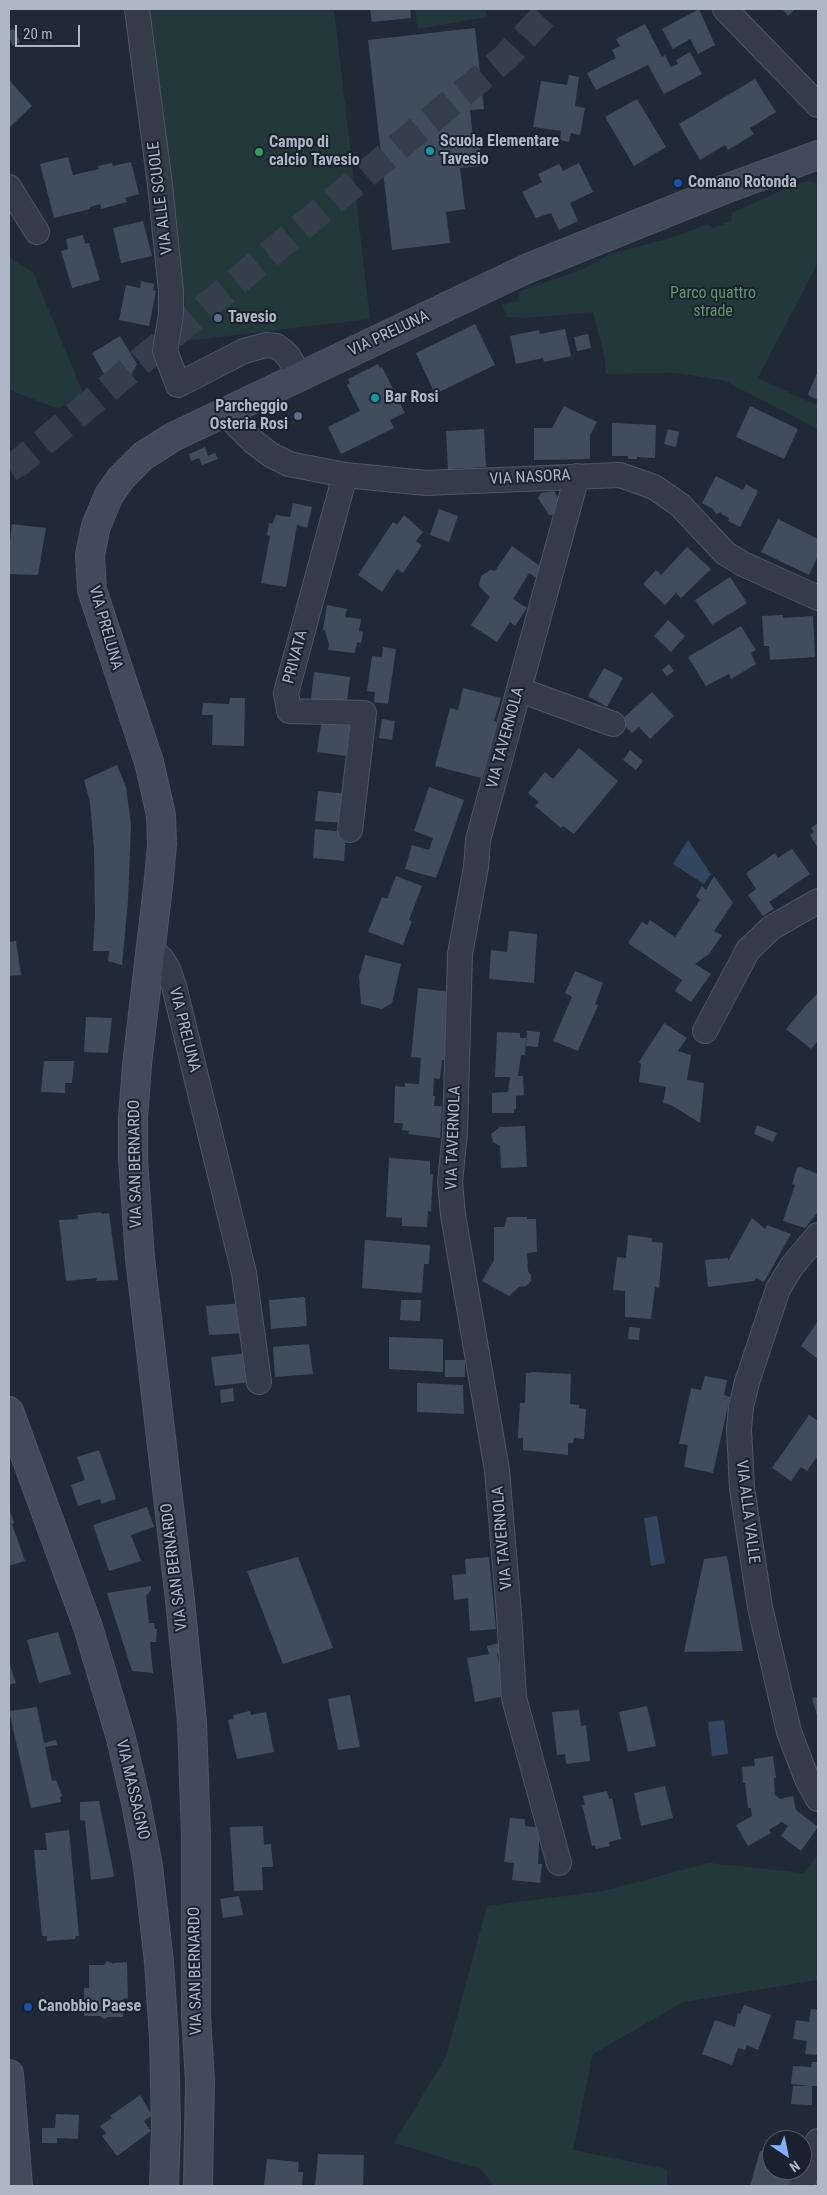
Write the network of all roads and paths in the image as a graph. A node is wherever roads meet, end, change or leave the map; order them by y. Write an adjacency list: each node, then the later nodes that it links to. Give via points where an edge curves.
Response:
1 (137, 9): 7 (street, VIA ALLE SCUOLE, via 171,291 165,351 178,385 244,351 266,345 283,351)
2 (726, 9): 3 (street)
3 (818, 105)
4 (818, 155): 7 (street, VIA PRELUNA, via 526,269)
5 (9, 187): 6 (street)
6 (36, 232)
7 (299, 376): 8 (street, VIA PRELUNA)
8 (224, 412): 9 (street, VIA NASORA, via 271,455 289,464); 16 (street, VIA PRELUNA, via 173,437 136,462 109,495 92,539 92,590 149,762 161,815 162,844)
9 (345, 475): 10 (street, VIA NASORA, via 426,483); 14 (street, PRIVATA, via 286,692 289,711 364,713)
10 (577, 476): 11 (street, VIA NASORA, via 620,475 654,488 680,505 726,552 743,564); 12 (street, VIA TAVERNOLA)
11 (818, 598)
12 (520, 690): 13 (street); 22 (street, VIA TAVERNOLA, via 478,840 460,954 455,1133 450,1182 453,1216 497,1470 514,1698)
13 (613, 724)
14 (350, 830)
15 (818, 901): 17 (street, via 771,928 748,950)
16 (151, 950): 19 (street, VIA PRELUNA, via 162,959 174,986 244,1273); 28 (street, VIA SAN BERNARDO, via 136,1082 134,1194 192,1722 196,2016 200,2081)
17 (705, 1031)
18 (818, 1235): 21 (street, VIA ALLA VALLE, via 778,1289 747,1382 739,1430 742,1488 760,1607 789,1732)
19 (259, 1382)
20 (9, 1411): 27 (street, VIA MASSAGNO, via 88,1627 116,1719 136,1803 150,1874 159,1962 166,2127)
21 (818, 1799)
22 (559, 1863)
23 (9, 2074): 25 (street)
24 (818, 2141): 29 (street)
25 (12, 2151): 26 (street)
26 (18, 2186)
27 (164, 2186)
28 (198, 2186)
29 (802, 2186)

